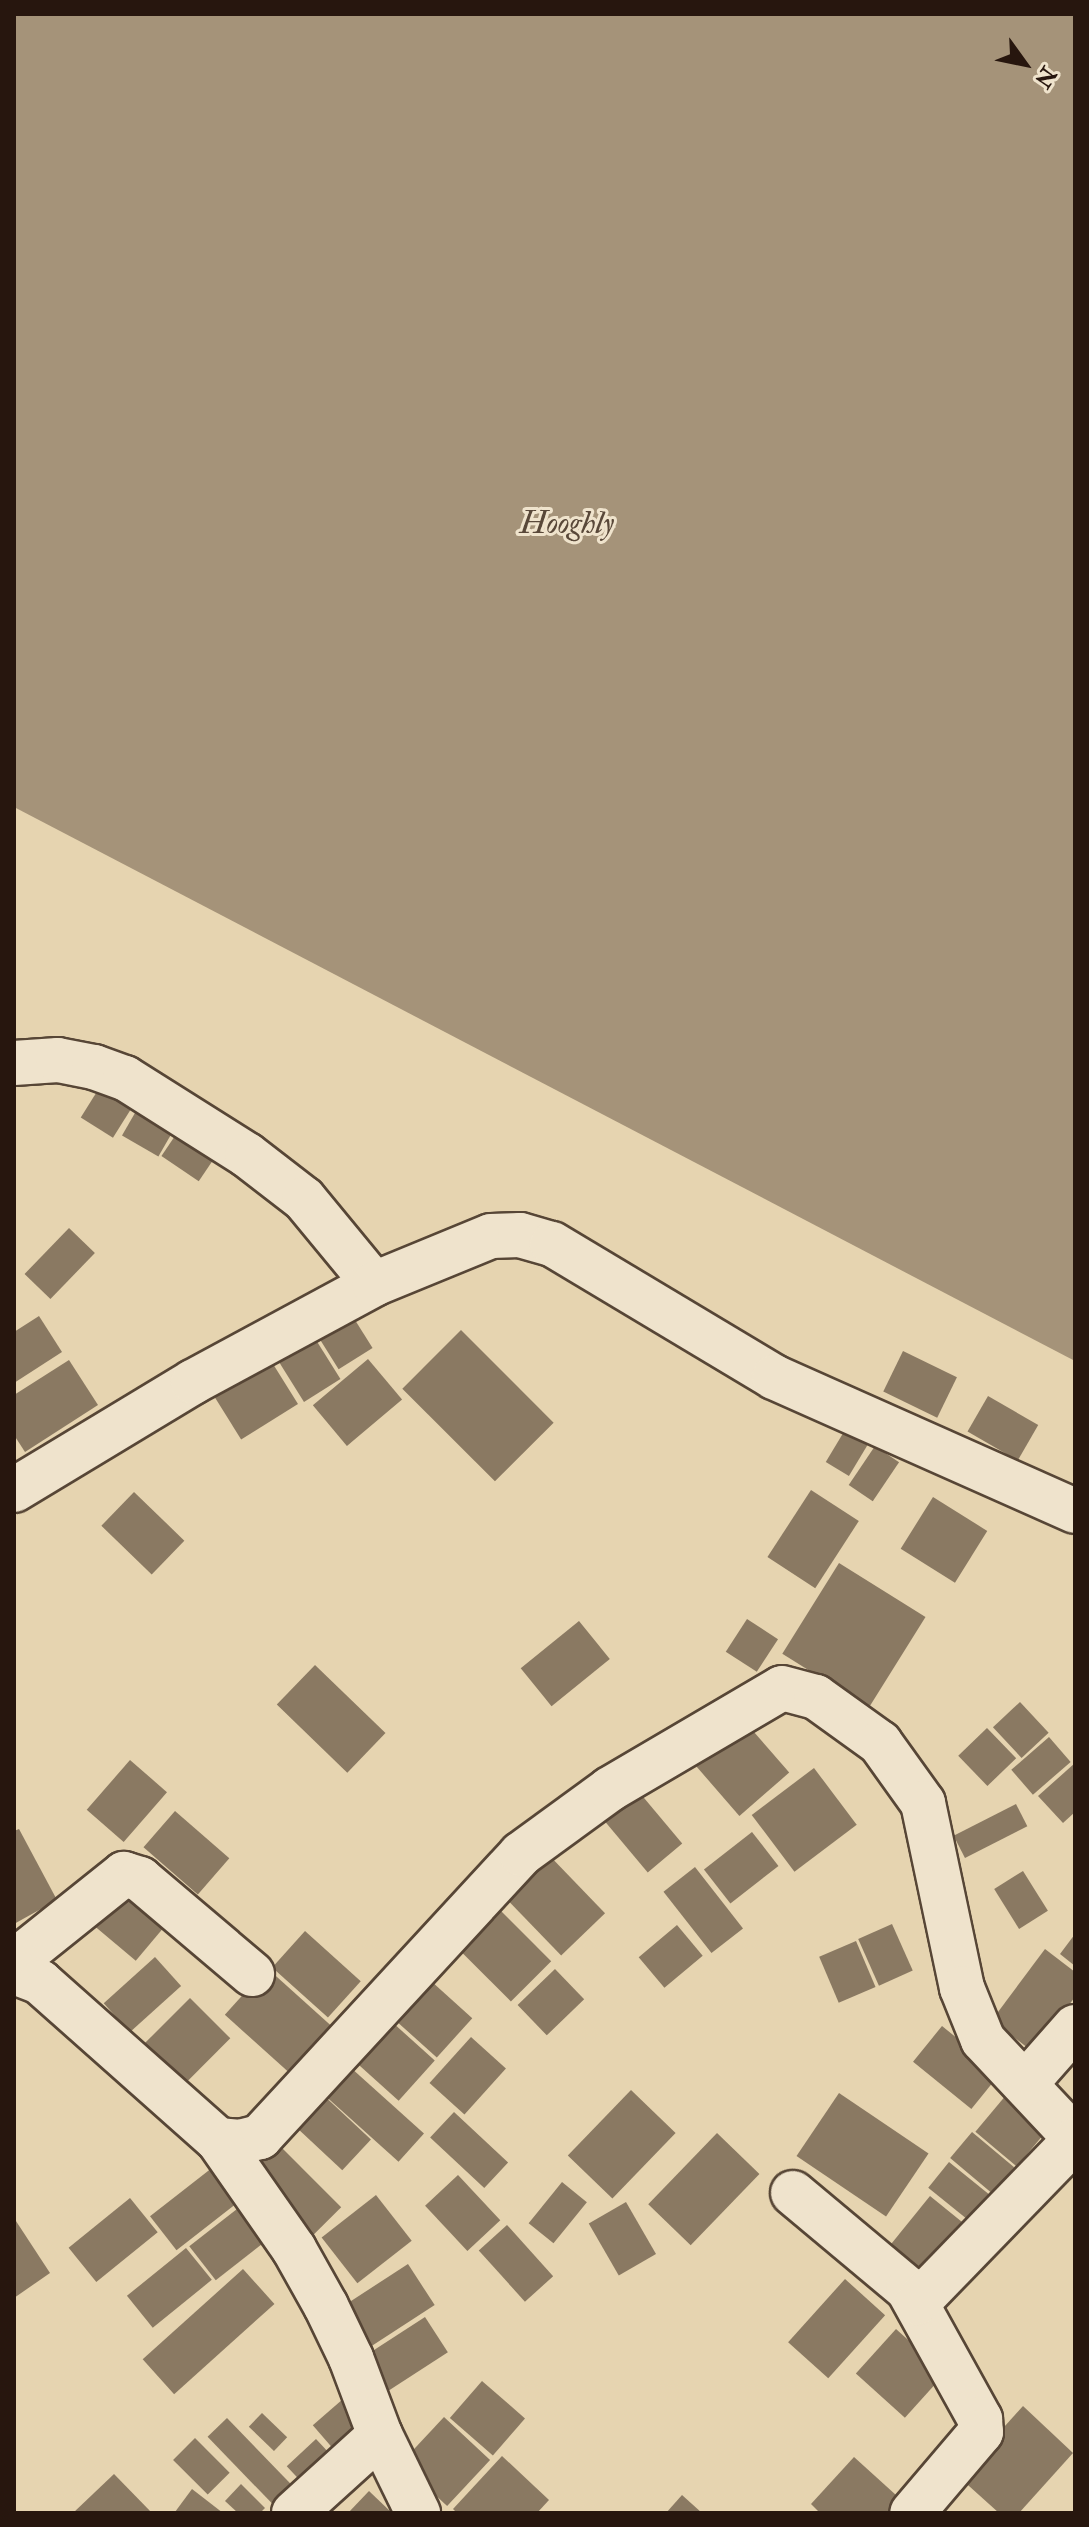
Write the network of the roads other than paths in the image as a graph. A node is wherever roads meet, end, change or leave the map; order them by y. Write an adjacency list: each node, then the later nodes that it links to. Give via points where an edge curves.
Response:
1 (14, 1063): 2 (street, via 58,1060 125,1078 247,1155 304,1199)
2 (374, 1284): 3 (street, via 193,1382); 4 (street, via 491,1236 539,1239 774,1377)
3 (14, 1490)
4 (1075, 1511)
5 (14, 1962): 7 (street, via 124,1874 140,1879)
6 (14, 1972): 11 (street, via 40,1982)
7 (252, 1974)
8 (1075, 2027): 9 (street)
9 (1025, 2084): 10 (street); 11 (street, via 983,2040 962,1988 923,1803 880,1743 816,1697 782,1688 610,1789 521,1854 260,2137)
10 (1075, 2139): 13 (street)
11 (218, 2140): 14 (street, via 294,2249 326,2306)
12 (793, 2193): 13 (street, via 898,2279)
13 (917, 2303): 17 (street, via 981,2432)
14 (380, 2435): 15 (street); 16 (street)
15 (294, 2513)
16 (418, 2513)
17 (912, 2513)

